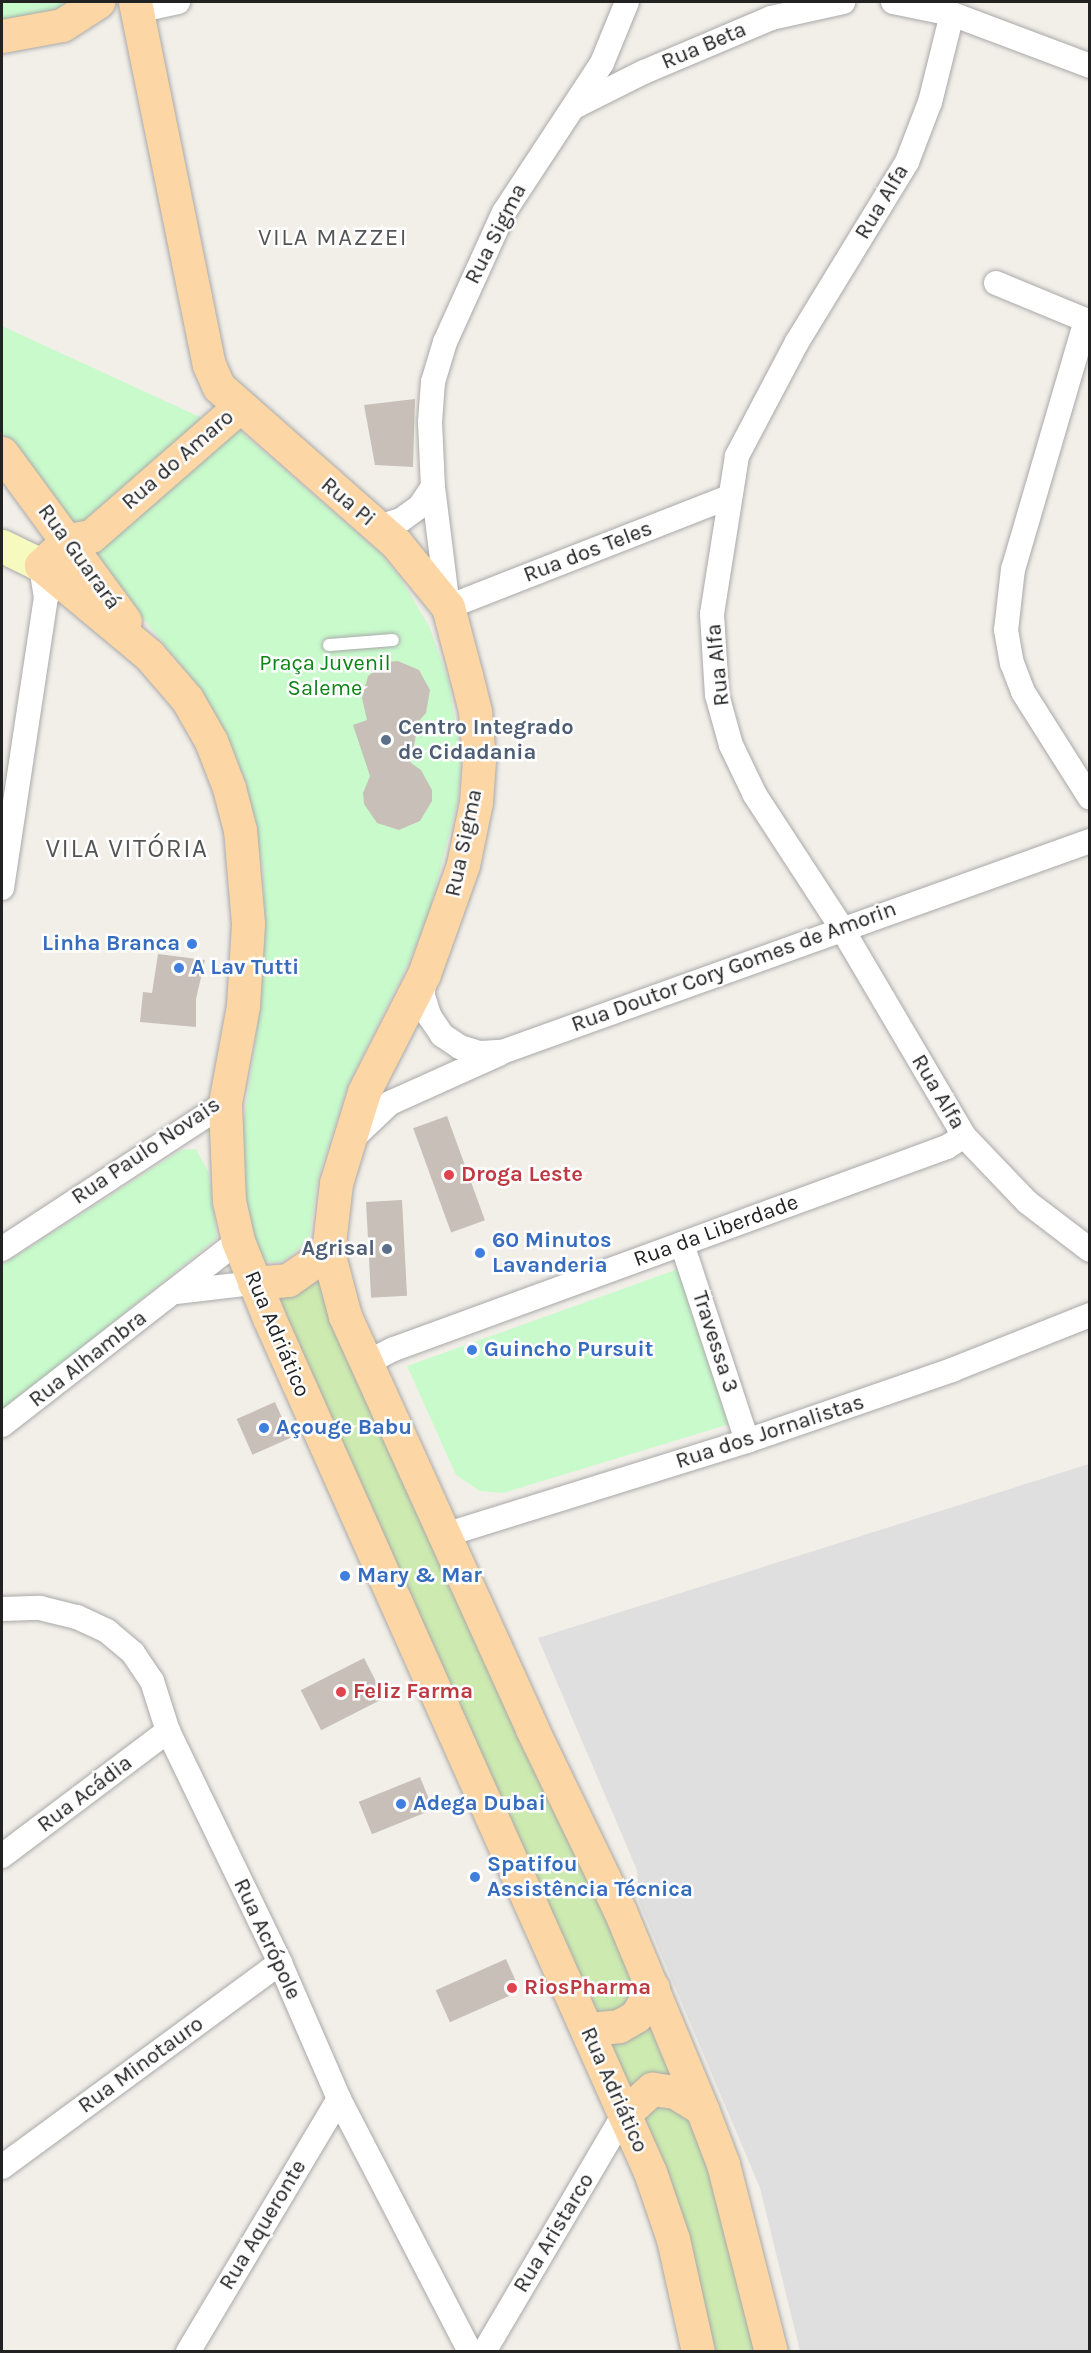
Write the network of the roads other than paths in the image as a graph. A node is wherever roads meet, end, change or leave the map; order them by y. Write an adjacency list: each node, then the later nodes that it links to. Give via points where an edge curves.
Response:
1 (98, 2): 8 (main road, via 62,25)
2 (178, 2): 6 (street)
3 (627, 2): 10 (street, Rua Sigma, via 602,63)
4 (843, 2): 10 (street, Rua Beta, via 771,18 644,72)
5 (893, 2): 7 (street)
6 (136, 6): 13 (main road, Rua do Amaro, via 209,364 219,387)
7 (952, 14): 9 (street); 16 (street, Rua Alfa, via 920,135 764,401 737,456)
8 (2, 36)
9 (1089, 66)
10 (572, 108): 15 (street, Rua Sigma, via 504,212 445,342 432,392)
11 (996, 283): 12 (street)
12 (1088, 320): 25 (street, via 1013,569 1006,630 1023,692)
13 (239, 407): 17 (main road, Rua Pi); 18 (main road, Rua do Amaro, via 90,536)
14 (2, 453): 18 (main road, Rua Guarará)
15 (433, 488): 17 (street, via 420,506 401,520); 21 (street, Rua Sigma)
16 (729, 497): 21 (street, Rua dos Teles); 28 (street, Rua Alfa, via 712,614 717,695 731,745 755,795)
17 (378, 527): 21 (main road, Rua Pi, via 396,543)
18 (68, 540): 20 (main road, Rua do Amaro); 24 (main road, Rua Guarará)
19 (2, 546): 20 (street, Rua Paulo Novais)
20 (41, 565): 24 (main road, Rua Paulo Novais); 27 (street, via 46,598)
21 (448, 607): 29 (main road, Rua Sigma, via 475,712 479,760 476,802 463,865)
22 (393, 640): 23 (lane)
23 (329, 645)
24 (154, 661): 31 (main road, Rua Paulo Novais, via 187,699 211,741 240,830 246,870 247,963)
25 (1089, 798)
26 (1089, 841): 28 (street, Rua Doutor Cory Gomes de Amorin)
27 (2, 888)
28 (841, 927): 30 (street, Rua Doutor Cory Gomes de Amorin); 32 (street, Rua Alfa)
29 (424, 974): 30 (street, Rua Doutor Cory Gomes de Amorin, via 423,996 429,1017 442,1035 460,1047 480,1053); 33 (main road, Rua Sigma, via 364,1092)
30 (502, 1052): 33 (street, via 390,1103)
31 (225, 1103): 34 (main road, Rua Adriático, via 229,1201); 36 (street, Rua Paulo Novais)
32 (964, 1136): 35 (street, Rua da Liberdade, via 947,1147); 37 (street, Rua Alfa, via 1027,1202)
33 (346, 1145): 38 (main road)
34 (238, 1241): 39 (main road, Rua Adriático); 40 (street, Rua Alhambra)
35 (682, 1244): 42 (street, Rua da Liberdade, via 394,1349); 44 (street, Travessa 3)
36 (2, 1250)
37 (1089, 1250)
38 (328, 1252): 39 (main road, via 288,1280); 42 (main road, via 335,1287)
39 (254, 1283): 40 (street); 51 (main road, Rua Adriático)
40 (174, 1292): 43 (street, Rua Alhambra)
41 (1089, 1315): 44 (street, Rua dos Jornalistas, via 952,1370)
42 (366, 1363): 45 (main road)
43 (2, 1425)
44 (747, 1441): 45 (street, Rua dos Jornalistas)
45 (445, 1535): 50 (main road)
46 (2, 1609): 47 (street, Rua Acrópole, via 40,1608 77,1617 107,1631 133,1653 152,1681)
47 (168, 1731): 48 (street, Rua Acádia); 49 (street, Rua Acrópole)
48 (2, 1856)
49 (280, 1963): 52 (street, Rua Acrópole); 55 (street, Rua Minotauro)
50 (653, 1988): 51 (main road, via 636,2016 619,2026); 53 (main road)
51 (587, 2030): 54 (main road, Rua Adriático)
52 (339, 2099): 56 (street, Rua Aqueronte); 57 (street, Rua Acrópole)
53 (702, 2109): 54 (main road, via 675,2092 652,2089); 60 (main road, via 723,2164)
54 (624, 2114): 58 (street, Rua Aristarco); 59 (main road, Rua Adriático, via 673,2239)
55 (2, 2167)
56 (188, 2352)
57 (470, 2352)
58 (484, 2352)
59 (699, 2352)
60 (771, 2352)

